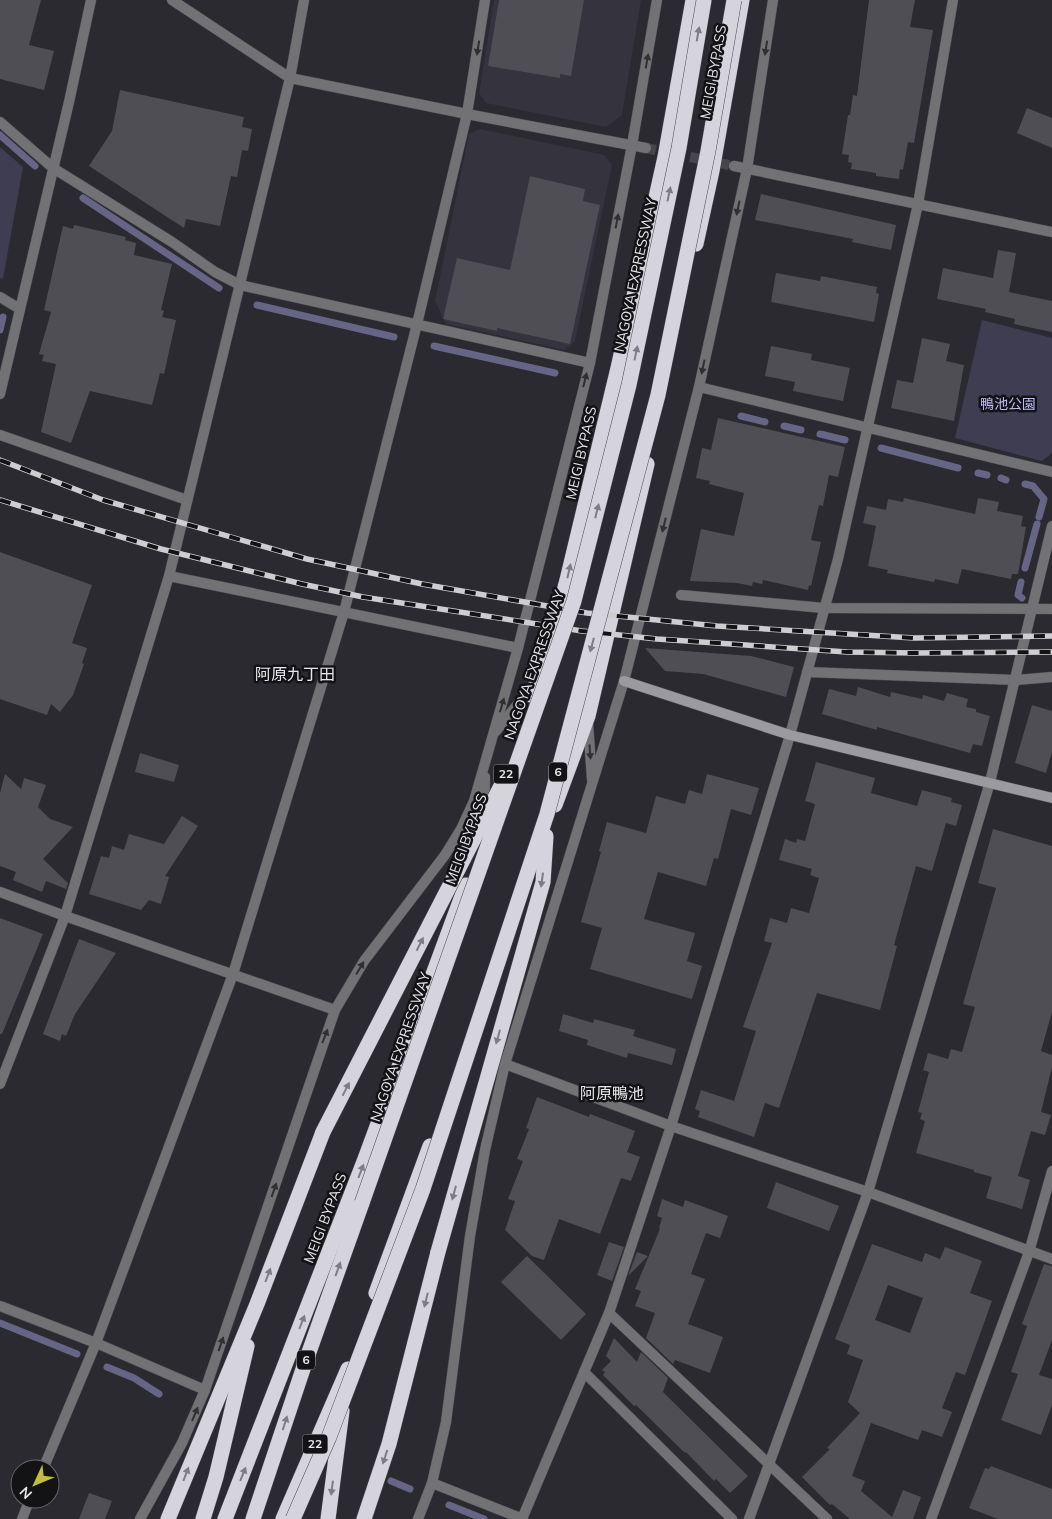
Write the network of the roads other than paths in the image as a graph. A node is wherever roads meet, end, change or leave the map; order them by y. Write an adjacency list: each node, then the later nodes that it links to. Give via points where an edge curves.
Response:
1 (91, 0): 18 (street)
2 (172, 0): 12 (street)
3 (304, 0): 12 (street)
4 (486, 0): 13 (street, one-way to 13)
5 (657, 0): 15 (street, one-way to 5)
6 (692, 0): 43 (highway, MEIGI BYPASS / 22, one-way to 6, via 567,580 618,368 665,157)
7 (704, 0): 49 (highway, NAGOYA EXPRESSWAY / 6, one-way to 7, bridge, via 574,601 629,385 679,148)
8 (734, 0): 54 (highway, 6, one-way to 54, bridge, via 708,150 658,395)
9 (742, 0): 46 (highway, MEIGI BYPASS / 22, via 710,180)
10 (773, 0): 19 (street, one-way to 19)
11 (953, 0): 20 (street)
12 (290, 78): 13 (street); 22 (street)
13 (467, 114): 15 (street); 25 (street)
14 (0, 122): 18 (street)
15 (632, 145): 16 (street); 26 (street, one-way to 15)
16 (646, 148)
17 (734, 166): 19 (street)
18 (53, 168): 22 (street); 24 (street)
19 (747, 169): 20 (street); 27 (street, one-way to 27)
20 (918, 204): 21 (street); 29 (street)
21 (1052, 232)
22 (240, 285): 25 (street); 32 (street)
23 (0, 297): 24 (street)
24 (20, 309): 28 (street)
25 (418, 324): 26 (street); 39 (street)
26 (590, 363): 40 (street, one-way to 26)
27 (699, 387): 29 (street); 45 (street, one-way to 45)
28 (0, 394)
29 (867, 428): 31 (street); 36 (street)
30 (0, 435): 32 (street)
31 (1052, 472)
32 (187, 500): 34 (street)
33 (1052, 526): 37 (street)
34 (169, 576): 39 (street); 57 (street)
35 (680, 595): 36 (street)
36 (824, 608): 37 (street); 41 (street)
37 (1032, 609): 38 (street); 44 (street)
38 (1052, 609)
39 (344, 612): 40 (street); 58 (street)
40 (518, 648): 48 (street, one-way to 40)
41 (807, 672): 44 (street); 47 (street)
42 (1052, 677): 44 (street)
43 (539, 678): 48 (street); 55 (highway, MEIGI BYPASS / 22)
44 (1016, 680): 51 (street)
45 (624, 681): 47 (street); 52 (street)
46 (588, 716): 52 (street, one-way to 52); 71 (highway, MEIGI BYPASS / 22)
47 (790, 735): 51 (street); 62 (street)
48 (493, 736): 50 (street)
49 (527, 736): 67 (highway, one-way to 49, bridge, via 323,1132); 82 (highway, NAGOYA EXPRESSWAY / 6, one-way to 49, bridge, via 303,1368)
50 (485, 760): 55 (street); 59 (street, one-way to 50, via 364,961 461,829 474,801)
51 (990, 782): 53 (street); 64 (street)
52 (592, 787): 60 (street)
53 (1052, 798)
54 (547, 814): 77 (highway, 6, bridge, via 422,1189 328,1437); 84 (highway, one-way to 84, bridge, via 542,882 438,1252 389,1444)
55 (483, 841): 81 (highway, MEIGI BYPASS / 22, one-way to 55, via 366,1159)
56 (0, 892): 57 (street)
57 (65, 916): 58 (street); 61 (street)
58 (233, 974): 59 (street); 70 (street)
59 (335, 1010): 73 (street, one-way to 59)
60 (505, 1064): 62 (street); 76 (street, via 470,1236 446,1422)
61 (0, 1084)
62 (671, 1126): 64 (street); 69 (street)
63 (1052, 1171): 65 (street)
64 (868, 1192): 65 (street); 75 (street)
65 (1029, 1252): 66 (street); 90 (street)
66 (1052, 1259)
67 (257, 1304): 79 (highway, one-way to 67); 80 (highway)
68 (0, 1306): 70 (street)
69 (609, 1313): 72 (street); 75 (street)
70 (96, 1343): 73 (street); 74 (street)
71 (347, 1370): 77 (highway, MEIGI BYPASS / 22); 83 (highway, 22, one-way to 83)
72 (584, 1372): 86 (street); 87 (street)
73 (205, 1390): 78 (street, one-way to 73, via 182,1443)
74 (47, 1459)
75 (770, 1464): 88 (street); 89 (street)
76 (432, 1483): 85 (street); 86 (street)
77 (291, 1518)
78 (140, 1519)
79 (168, 1519)
80 (203, 1519)
81 (225, 1519)
82 (253, 1519)
83 (328, 1519)
84 (364, 1519)
85 (418, 1519)
86 (522, 1519)
87 (732, 1519)
88 (749, 1519)
89 (827, 1519)
90 (931, 1519)

